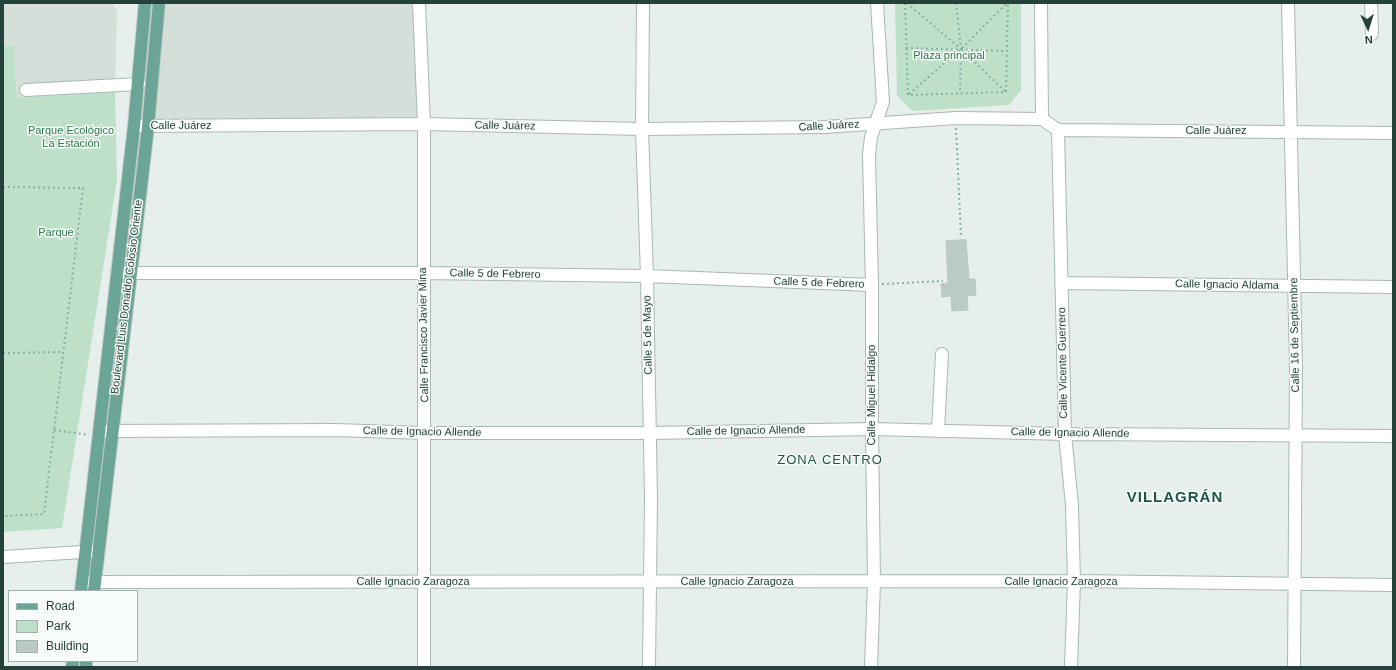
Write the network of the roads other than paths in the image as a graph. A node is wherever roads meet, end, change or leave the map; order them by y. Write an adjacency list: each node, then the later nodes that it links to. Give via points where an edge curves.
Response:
1 (145, 3): 10 (main road, Boulevard Luis Donaldo Colosio Oriente)
2 (159, 3): 16 (main road, Boulevard Luis Donaldo Colosio Oriente)
3 (419, 3): 14 (street, Calle Francisco Javier Mina)
4 (643, 3): 17 (street, Calle 5 de Mayo)
5 (877, 3): 13 (street, Calle Miguel Hidalgo, via 883,102)
6 (1041, 3): 12 (street)
7 (1288, 3): 19 (street, Calle 16 de Septiembre)
8 (1371, 3): 9 (street)
9 (1372, 34)
10 (139, 84): 11 (street); 15 (main road, Boulevard Luis Donaldo Colosio Oriente)
11 (26, 90)
12 (1042, 119): 13 (street, Calle Juárez, via 956,118); 18 (street)
13 (876, 123): 17 (street, Calle Juárez, via 826,127); 26 (street, Calle Miguel Hidalgo, via 869,155)
14 (424, 124): 16 (street, Calle Juárez); 17 (street, Calle Juárez); 23 (street, Calle Francisco Javier Mina)
15 (134, 126): 16 (street, Calle Juárez); 21 (main road, Boulevard Luis Donaldo Colosio Oriente)
16 (148, 127): 22 (main road, Boulevard Luis Donaldo Colosio Oriente)
17 (642, 129): 24 (street, Calle 5 de Mayo)
18 (1058, 130): 19 (street, Calle Juárez); 25 (street, Calle Vicente Guerrero)
19 (1290, 132): 20 (street, Calle Juárez); 27 (street, Calle 16 de Septiembre)
20 (1393, 133)
21 (117, 273): 22 (street, Calle 5 de Febrero); 35 (main road, Boulevard Luis Donaldo Colosio Oriente)
22 (131, 273): 23 (street, Calle 5 de Febrero); 32 (main road, Boulevard Luis Donaldo Colosio Oriente)
23 (423, 273): 24 (street, Calle 5 de Febrero); 33 (street, Calle Francisco Javier Mina)
24 (647, 276): 26 (street, Calle 5 de Febrero); 34 (street, Calle 5 de Mayo)
25 (1061, 283): 27 (street, Calle Ignacio Aldama); 36 (street, Calle Vicente Guerrero)
26 (872, 285): 30 (street, Calle Miguel Hidalgo)
27 (1295, 286): 28 (street, Calle Ignacio Aldama); 37 (street, Calle 16 de Septiembre)
28 (1393, 287)
29 (942, 354): 31 (street)
30 (872, 429): 31 (street, Calle de Ignacio Allende); 34 (street, Calle de Ignacio Allende); 45 (street, Calle Miguel Hidalgo)
31 (938, 431): 36 (street, Calle de Ignacio Allende)
32 (111, 432): 33 (street, Calle de Ignacio Allende, via 335,430); 35 (street, Calle de Ignacio Allende); 40 (main road, Boulevard Luis Donaldo Colosio Oriente)
33 (425, 433): 34 (street, Calle de Ignacio Allende); 43 (street, Calle Francisco Javier Mina)
34 (650, 433): 44 (street, Calle 5 de Mayo)
35 (98, 434): 39 (main road, Boulevard Luis Donaldo Colosio Oriente)
36 (1065, 434): 37 (street, Calle de Ignacio Allende); 42 (street, Calle Vicente Guerrero, via 1072,505)
37 (1296, 435): 38 (street, Calle de Ignacio Allende); 46 (street, Calle 16 de Septiembre)
38 (1393, 436)
39 (85, 551): 40 (street); 41 (street); 48 (main road, Boulevard Luis Donaldo Colosio Oriente)
40 (98, 551): 49 (main road, Boulevard Luis Donaldo Colosio Oriente)
41 (3, 558)
42 (1074, 581): 45 (street, Calle Ignacio Zaragoza); 46 (street, Calle Ignacio Zaragoza); 55 (street, Calle Vicente Guerrero)
43 (424, 582): 44 (street, Calle Ignacio Zaragoza); 49 (street, Calle Ignacio Zaragoza); 52 (street, Calle Francisco Javier Mina)
44 (651, 582): 45 (street, Calle Ignacio Zaragoza); 53 (street, Calle 5 de Mayo)
45 (874, 582): 54 (street, Calle Miguel Hidalgo)
46 (1296, 584): 47 (street, Calle Ignacio Zaragoza); 56 (street, Calle 16 de Septiembre)
47 (1393, 585)
48 (81, 586): 49 (street, Calle Ignacio Zaragoza)
49 (94, 586)
50 (86, 664): 51 (street)
51 (73, 667)
52 (424, 667)
53 (649, 667)
54 (871, 667)
55 (1071, 667)
56 (1294, 667)

